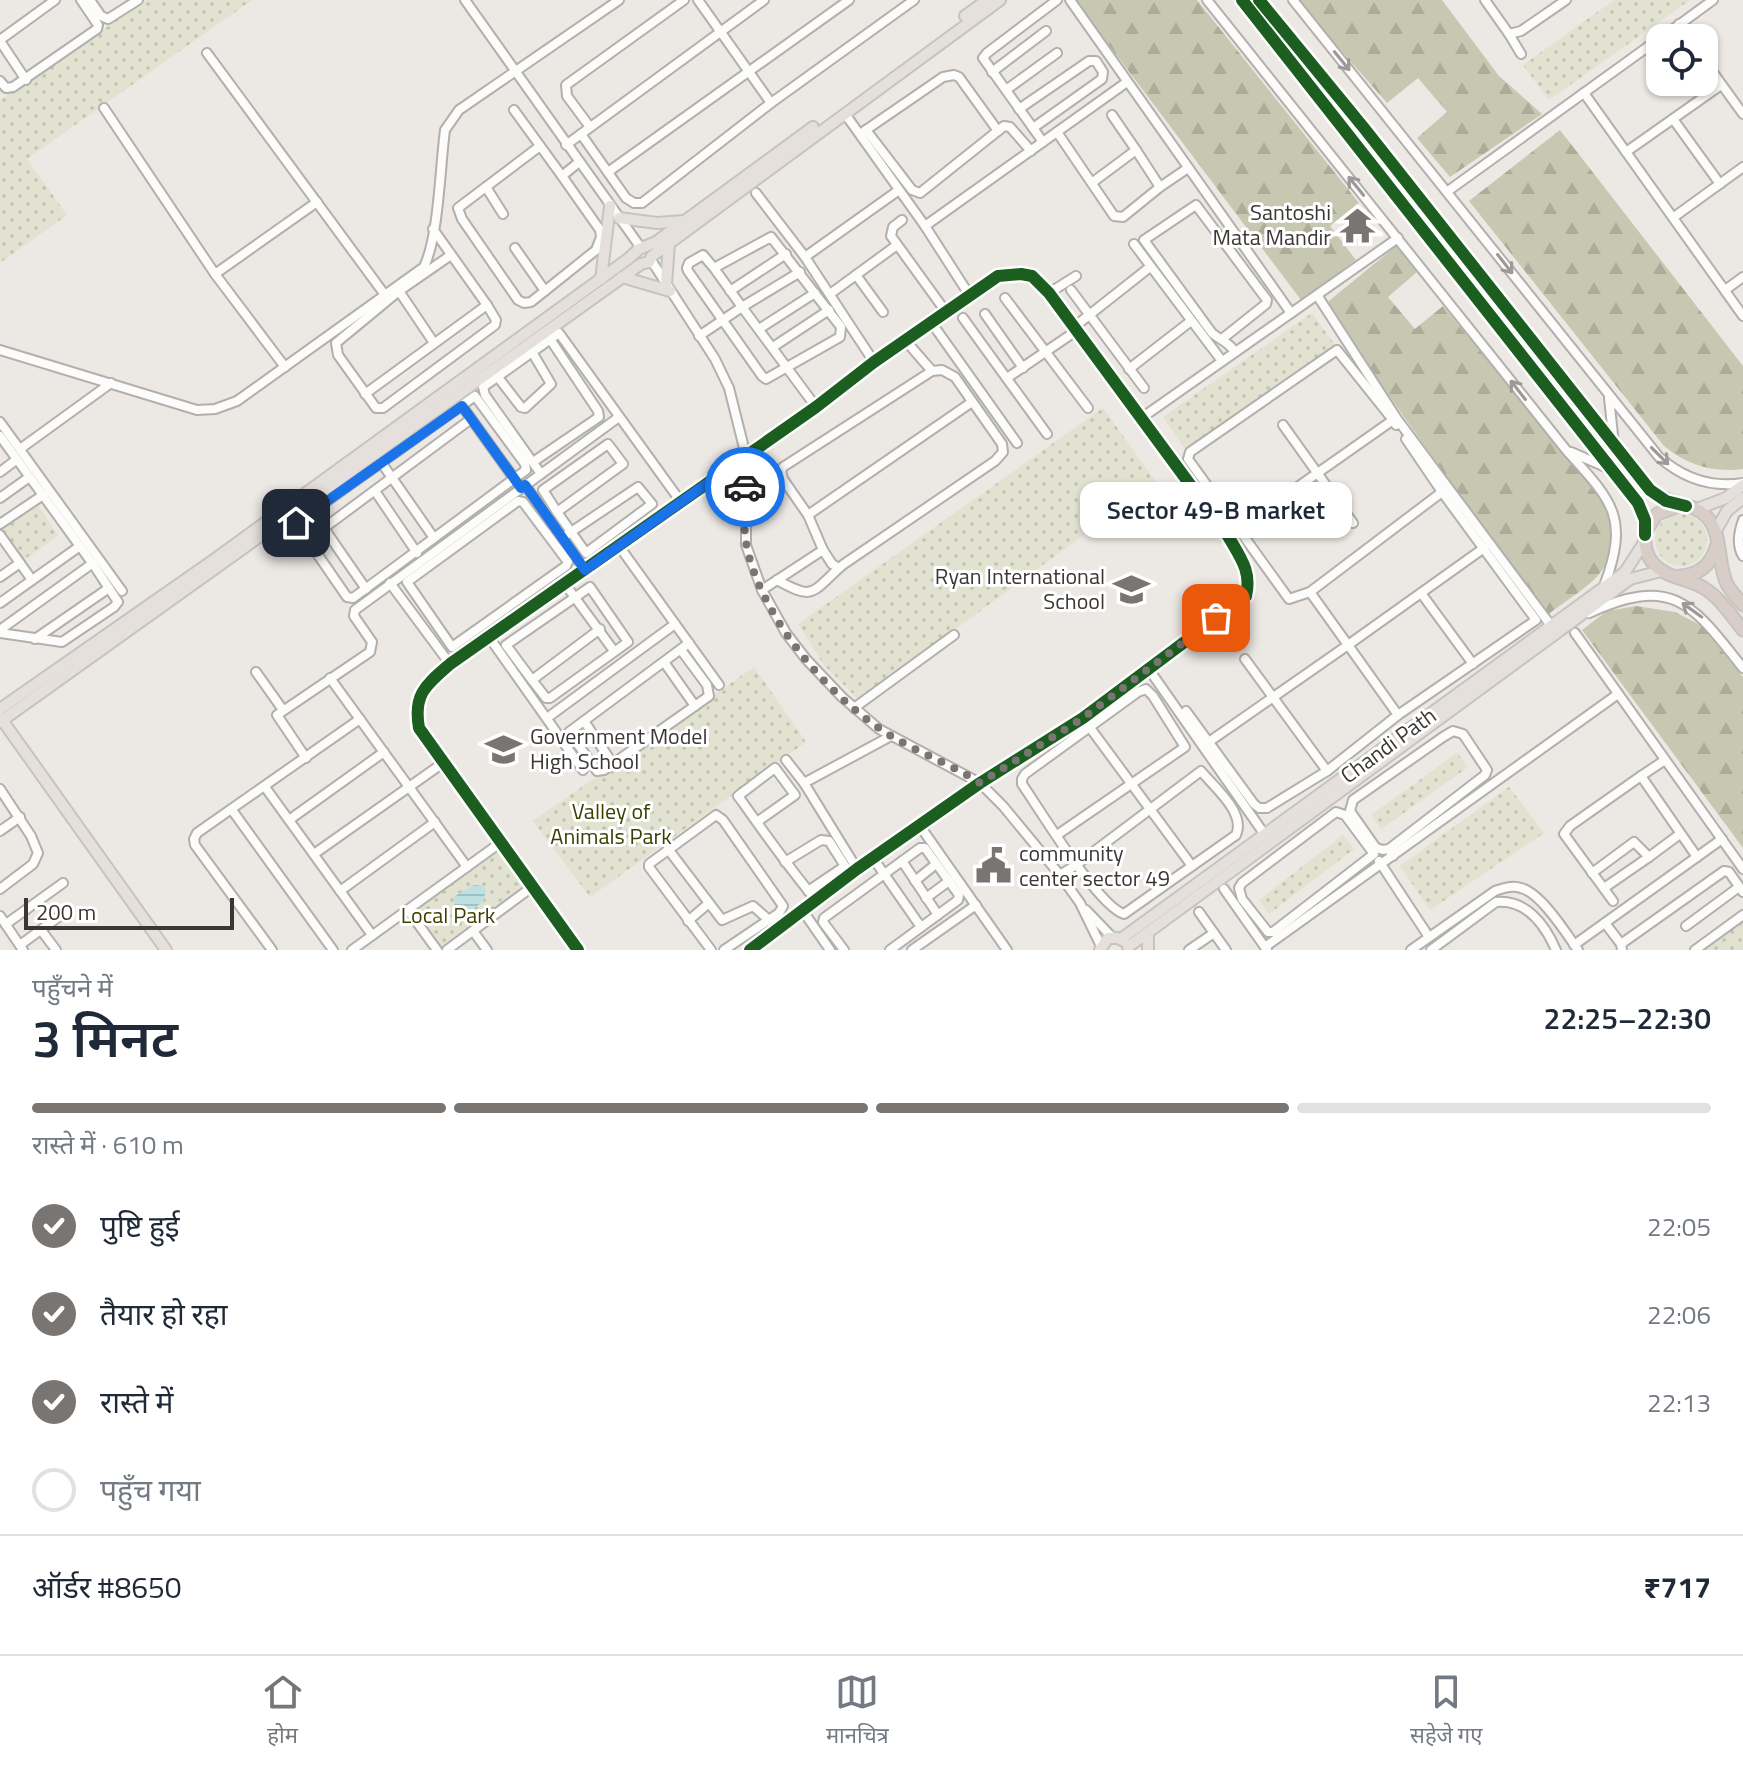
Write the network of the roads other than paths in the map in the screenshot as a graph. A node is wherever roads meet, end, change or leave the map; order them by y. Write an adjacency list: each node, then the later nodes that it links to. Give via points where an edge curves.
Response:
1 (55, 0): 27 (street)
2 (81, 0): 35 (street, via 97,29)
3 (138, 0): 22 (street, via 108,19)
4 (465, 0): 34 (street)
5 (619, 0): 34 (street)
6 (684, 0): 50 (street, via 566,85 567,96)
7 (698, 0): 24 (street)
8 (764, 0): 24 (street)
9 (849, 0): 32 (street)
10 (914, 0): 42 (street)
11 (987, 0): 80 (main road)
12 (1000, 0): 84 (main road)
13 (1057, 0): 33 (street, via 985,54)
14 (1070, 0): 38 (street)
15 (1208, 0): 83 (street, one-way to 15)
16 (1242, 0): 172 (highway)
17 (1259, 0): 165 (highway)
18 (1293, 0): 72 (street, one-way to 72)
19 (1485, 0): 26 (street)
20 (1566, 0): 26 (street)
21 (1713, 0): 23 (street)
22 (93, 1)
23 (1679, 24)
24 (720, 31): 32 (street); 50 (street)
25 (1046, 31): 33 (street)
26 (1509, 34): 31 (street)
27 (0, 40): 35 (street)
28 (1646, 48): 41 (street)
29 (207, 53): 74 (street)
30 (1057, 53): 40 (street)
31 (1521, 54)
32 (748, 70): 42 (street); 65 (street)
33 (992, 72): 40 (street)
34 (515, 74): 57 (street); 82 (street, via 459,110 445,130)
35 (26, 80): 36 (street, via 10,88)
36 (0, 81)
37 (1718, 81): 39 (street)
38 (1127, 82): 54 (street); 64 (street)
39 (1721, 85): 46 (street); 49 (street)
40 (1006, 90): 44 (street)
41 (1584, 93): 61 (street); 72 (street)
42 (771, 103): 65 (street, via 642,203 626,198)
43 (104, 108): 95 (street)
44 (1019, 109): 51 (street); 51 (street, via 1096,61 1102,79)
45 (514, 110): 58 (street)
46 (1743, 114)
47 (1112, 115): 59 (street)
48 (848, 118): 53 (street)
49 (1673, 119): 61 (street); 68 (street)
50 (590, 127): 55 (street)
51 (1033, 128): 56 (street)
52 (998, 131): 53 (street, via 954,75 943,77); 53 (street, via 920,193); 60 (street, via 1010,127)
53 (862, 132): 71 (street)
54 (1057, 132): 56 (street); 67 (street)
55 (581, 134): 57 (street); 65 (street)
56 (1043, 142): 60 (street)
57 (566, 145): 62 (street)
58 (540, 146): 66 (street); 69 (street)
59 (1136, 150): 67 (street); 70 (street)
60 (1031, 151): 81 (street)
61 (1626, 152): 77 (street)
62 (579, 162): 66 (street); 75 (street)
63 (1743, 167): 68 (street)
64 (1188, 168): 70 (street); 119 (street)
65 (608, 172)
66 (562, 176): 105 (street, via 601,237 596,250)
67 (1093, 182): 70 (street, via 1118,218)
68 (1720, 184): 77 (street)
69 (486, 187): 76 (street); 105 (street, via 461,204 458,213 518,300 528,303)
70 (1160, 187)
71 (899, 190): 81 (street); 91 (street)
72 (1448, 191): 151 (street, one-way to 151)
73 (756, 193): 91 (street)
74 (317, 202): 95 (street); 110 (street)
75 (610, 206): 78 (street); 100 (main road)
76 (503, 214)
77 (1674, 217): 103 (street)
78 (619, 218): 80 (main road); 90 (street)
79 (902, 220): 86 (street, via 891,231)
80 (685, 221): 90 (main road)
81 (925, 226): 112 (street)
82 (433, 229): 89 (street); 110 (street, via 424,267)
83 (1398, 238): 111 (street); 167 (street, one-way to 83)
84 (669, 243): 90 (main road); 101 (main road)
85 (1134, 244): 92 (street)
86 (897, 245): 96 (street); 118 (street)
87 (515, 248): 105 (street)
88 (786, 254): 93 (street, via 767,237); 94 (street); 106 (street)
89 (451, 255): 104 (street); 114 (street)
90 (644, 255): 98 (main road); 100 (main road); 101 (street)
91 (805, 257): 109 (street)
92 (1150, 267): 121 (street); 125 (street)
93 (714, 268): 106 (street); 124 (street, via 703,255 687,268)
94 (800, 272): 107 (street); 115 (street)
95 (215, 274): 141 (street)
96 (856, 275): 109 (street); 117 (street)
97 (1076, 276): 108 (street)
98 (622, 277): 101 (main road); 263 (main road)
99 (1743, 277): 103 (street)
100 (601, 279): 263 (main road)
101 (668, 287): 129 (street)
102 (1071, 290): 121 (street)
103 (1725, 290): 122 (street)
104 (399, 291): 133 (street); 150 (street, via 336,343 338,355)
105 (545, 291)
106 (730, 291): 115 (street)
107 (815, 293): 116 (street); 127 (street)
108 (1049, 293): 112 (street, via 1032,276 1008,273); 128 (street)
109 (830, 294): 140 (street)
110 (385, 295): 141 (street)
111 (1317, 295): 119 (street); 181 (street)
112 (970, 296): 118 (street)
113 (1005, 298): 138 (street)
114 (487, 305): 133 (street); 150 (street, via 495,325 383,408 376,408)
115 (742, 307): 124 (street); 127 (street)
116 (829, 310): 134 (street); 142 (street, via 841,327 840,337)
117 (883, 312)
118 (946, 312): 126 (street)
119 (1291, 313): 137 (street)
120 (985, 314): 143 (street)
121 (1089, 315): 128 (street); 144 (street)
122 (1743, 316)
123 (963, 318): 147 (street)
124 (723, 320): 129 (street); 142 (street, via 766,379)
125 (1191, 321): 139 (street); 144 (street)
126 (931, 322): 132 (street); 164 (street)
127 (759, 329): 134 (street)
128 (1075, 329): 138 (street); 158 (street)
129 (699, 336): 168 (street, via 729,388)
130 (550, 339): 136 (street); 156 (street, via 559,333); 171 (street, via 599,417)
131 (1222, 339): 131 (street, via 1212,333 1144,240 1196,205 1267,300); 137 (street)
132 (905, 340): 140 (street); 145 (street)
133 (434, 343): 150 (street)
134 (773, 347): 142 (street)
135 (0, 350): 148 (street)
136 (532, 352): 146 (street); 146 (street, via 551,384 525,408)
137 (1235, 352): 139 (street)
138 (1045, 353): 143 (street); 155 (street)
139 (1222, 361): 158 (street)
140 (874, 362): 154 (street)
141 (285, 367): 148 (street, via 237,401 215,409 197,410)
142 (789, 368): 154 (street)
143 (1023, 368): 147 (street)
144 (1129, 369): 149 (street)
145 (932, 371): 152 (street, via 955,377); 190 (street, via 783,467 783,479)
146 (497, 376): 171 (street, via 483,390)
147 (1007, 378): 162 (street)
148 (111, 383): 166 (street)
149 (1144, 388)
150 (365, 394)
151 (1609, 397): 165 (street); 179 (street, one-way to 179, via 1675,470 1710,483)
152 (972, 402): 190 (street); 213 (street, via 1002,444 999,457)
153 (462, 406): 157 (street); 170 (street); 178 (street, via 475,396 525,464 526,470)
154 (816, 407): 168 (street)
155 (1088, 408)
156 (619, 417): 174 (street); 186 (street)
157 (471, 419): 177 (street); 178 (street)
158 (1140, 419): 199 (street)
159 (1393, 420): 175 (street); 181 (street); 195 (street, via 1337,350 1252,408 1188,455)
160 (0, 422): 166 (street)
161 (1283, 425): 175 (street)
162 (1047, 434)
163 (2, 443): 169 (street)
164 (1017, 443)
165 (1614, 445): 187 (highway, via 1650,490)
166 (20, 449): 183 (street)
167 (1567, 451): 172 (street); 225 (street, via 1604,491 1614,511 1617,534)
168 (746, 456): 186 (street); 226 (street, via 746,545)
169 (16, 460): 173 (street); 176 (street)
170 (381, 462): 177 (street); 188 (street)
171 (533, 462): 174 (street)
172 (1611, 470): 202 (highway, via 1641,509)
173 (0, 472)
174 (541, 474): 180 (street)
175 (1316, 475): 192 (street); 195 (street)
176 (28, 478): 183 (street); 184 (street)
177 (393, 478): 182 (street); 200 (street)
178 (514, 479): 180 (street); 200 (street)
179 (1743, 484): 187 (main road, via 1726,498)
180 (523, 487): 201 (street); 210 (street)
181 (1444, 490): 205 (street); 229 (street); 235 (street)
182 (375, 491): 194 (street); 208 (street)
183 (46, 494): 193 (street); 203 (street); 227 (street)
184 (0, 498)
185 (1743, 498): 198 (main road, via 1727,511)
186 (681, 502): 204 (street)
187 (1692, 508): 198 (highway, via 1707,517); 202 (highway, via 1674,506 1657,514)
188 (312, 511): 194 (street); 224 (street, via 296,523 347,597)
189 (557, 512): 189 (street, via 623,464 608,444 543,490); 196 (street)
190 (808, 515): 207 (street)
191 (1743, 520): 209 (street)
192 (1353, 523)
193 (0, 524)
194 (324, 528): 224 (street)
195 (1237, 530): 199 (street); 229 (street, via 1287,597)
196 (571, 532): 196 (street, via 638,487 652,504 586,553); 201 (street)
197 (0, 535): 206 (street)
198 (1716, 535): 216 (highway, via 1713,557 1705,567); 233 (highway, via 1728,586)
199 (1228, 536): 250 (street, via 1247,568 1246,596)
200 (434, 538): 208 (street)
201 (562, 538): 214 (street)
202 (1645, 538): 215 (highway, via 1650,559); 225 (main road, Chandi Path, via 1625,572)
203 (80, 546): 212 (street); 218 (street)
204 (619, 546): 214 (street); 234 (street)
205 (1484, 548): 230 (street); 249 (street, via 1536,620)
206 (4, 550): 211 (street)
207 (823, 550): 213 (street); 219 (street)
208 (416, 551): 210 (street); 224 (street)
209 (1743, 556)
210 (422, 560): 221 (street)
211 (20, 563): 217 (street); 218 (street)
212 (93, 563): 223 (street); 239 (street)
213 (839, 568): 219 (street, via 806,593)
214 (585, 570): 222 (street)
215 (1661, 571): 216 (highway); 236 (main road, Chandi Path, via 1630,579)
216 (1676, 576): 238 (highway, via 1715,596)
217 (0, 577)
218 (32, 580): 232 (street)
219 (777, 580): 226 (street)
220 (544, 581): 220 (street, via 452,647 407,582 518,501 566,558 566,566); 228 (street)
221 (390, 583): 248 (street); 253 (street, via 355,610 372,642 370,652)
222 (565, 584): 228 (street); 231 (street)
223 (109, 588): 242 (street); 242 (street, via 117,604 67,640)
224 (366, 589)
225 (1603, 589): 235 (main road, Chandi Path)
226 (762, 590): 259 (street, via 806,659)
227 (122, 591)
228 (553, 592): 241 (street)
229 (1310, 592): 243 (street)
230 (1421, 593): 243 (street); 249 (street)
231 (575, 597): 237 (street); 245 (street, via 590,587 628,642); 254 (street, via 506,645)
232 (0, 603)
233 (1743, 605)
234 (675, 624): 244 (street); 264 (street)
235 (1552, 627): 298 (main road, Chandi Path)
236 (1573, 628): 251 (street, one-way to 236, via 1701,616 1668,597 1621,601); 256 (street); 351 (main road, Chandi Path)
237 (600, 629): 245 (street); 254 (street)
238 (1743, 630)
239 (0, 631): 242 (street)
240 (954, 635): 259 (street)
241 (489, 637): 248 (street); 264 (street)
242 (35, 639)
243 (1348, 645): 257 (street); 262 (street)
244 (685, 646): 247 (street); 255 (street); 258 (street, via 709,689 709,696)
245 (614, 651): 254 (street, via 550,698)
246 (1245, 659): 257 (street)
247 (664, 662): 258 (street); 267 (street)
248 (450, 664): 275 (street, via 418,697 416,710 419,728)
249 (1473, 664): 262 (street)
250 (1148, 668): 265 (street); 270 (street)
251 (1743, 668)
252 (256, 672): 260 (street)
253 (330, 678): 260 (street); 266 (street)
254 (532, 680)
255 (719, 685)
256 (1618, 694): 274 (street); 284 (street)
257 (1274, 697): 270 (street); 278 (street)
258 (695, 706): 276 (street)
259 (854, 708): 269 (street)
260 (283, 710): 272 (street, via 277,717)
261 (1186, 711): 270 (street)
262 (1398, 715): 278 (street)
263 (1, 717): 362 (main road)
264 (547, 718): 277 (street)
265 (1083, 718): 268 (street); 282 (street)
266 (360, 719): 271 (street); 272 (street)
267 (584, 721): 276 (street); 276 (street, via 569,732 597,771)
268 (1090, 727): 283 (street); 283 (street, via 1138,692 1146,689 1153,696 1185,747); 297 (street, via 1022,779)
269 (891, 736): 281 (street); 282 (street)
270 (1206, 744): 278 (street, via 1259,808); 298 (street)
271 (384, 752): 286 (street); 291 (street)
272 (306, 758): 285 (street)
273 (786, 760): 281 (street)
274 (1665, 760): 280 (street); 299 (street)
275 (443, 763): 286 (street); 300 (street)
276 (613, 764)
277 (583, 770)
278 (1327, 771)
279 (1485, 775): 284 (street); 302 (street); 302 (street, via 1487,770 1463,734 1453,731 1353,800 1350,811 1376,848)
280 (1641, 776): 296 (street); 317 (street, via 1565,830)
281 (804, 783): 315 (street)
282 (980, 783): 294 (street); 319 (street)
283 (1131, 784): 289 (street); 297 (street)
284 (1492, 785): 302 (street)
285 (265, 787): 288 (street); 291 (street)
286 (409, 787): 292 (street); 303 (street)
287 (0, 789): 290 (street)
288 (232, 810): 363 (street, via 197,833 194,842); 364 (street)
289 (1150, 810): 311 (street); 313 (street); 313 (street, via 1201,771 1238,817 1236,835)
290 (20, 817): 295 (street); 325 (street, via 38,853 33,864)
291 (289, 820): 303 (street)
292 (435, 822): 314 (street); 328 (street)
293 (757, 822): 293 (street, via 738,796 775,768 795,795); 309 (street)
294 (920, 826): 307 (street); 335 (street)
295 (0, 831)
296 (1680, 834): 305 (street); 306 (street)
297 (1057, 835): 311 (street)
298 (1265, 835): 355 (main road, Chandi Path)
299 (1722, 839): 306 (street); 316 (street)
300 (500, 843): 314 (street); 323 (street)
301 (668, 849): 333 (street); 343 (street, via 712,817 720,817 781,901 782,911); 344 (street, via 649,867)
302 (1391, 852): 312 (street)
303 (314, 854): 328 (street)
304 (1374, 854): 304 (street, via 1345,815 1336,812 1242,883 1238,893 1264,928 1273,932); 312 (street)
305 (1649, 857): 317 (street, via 1634,842); 324 (street)
306 (1697, 857): 345 (street)
307 (873, 858): 315 (street); 318 (street)
308 (902, 861): 310 (street, via 925,848); 318 (street); 320 (street)
309 (785, 862): 329 (street); 329 (street, via 821,840 829,841 845,866)
310 (936, 864): 320 (street); 321 (street)
311 (1076, 865): 313 (street, via 1124,914); 319 (street)
312 (1381, 865): 354 (street); 359 (street)
313 (1192, 866)
314 (467, 867): 337 (street)
315 (857, 869): 331 (street)
316 (1743, 869)
317 (1592, 873): 324 (street)
318 (884, 874): 347 (street); 374 (street, via 824,918)
319 (1060, 875): 334 (street)
320 (915, 881): 330 (street)
321 (949, 881): 330 (street); 340 (street, via 958,900)
322 (63, 883): 342 (street)
323 (532, 887): 350 (street); 369 (street)
324 (1604, 888): 332 (street)
325 (0, 889)
326 (1224, 889): 359 (street)
327 (1741, 890): 346 (street); 356 (street, via 1724,871)
328 (340, 891): 353 (street)
329 (808, 891): 331 (street)
330 (926, 898): 340 (street)
331 (816, 900): 338 (street)
332 (1613, 901)
333 (709, 903): 343 (street, via 722,920 753,906); 344 (street)
334 (1080, 903): 355 (street); 358 (street)
335 (976, 905): 376 (street); 377 (street)
336 (68, 910): 349 (street)
337 (408, 910): 353 (street); 366 (street)
338 (803, 911): 348 (street); 373 (street)
339 (1199, 912): 352 (street)
340 (938, 915): 347 (street)
341 (1743, 915): 384 (street)
342 (3, 920): 357 (street)
343 (769, 920): 348 (street); 371 (street)
344 (688, 921): 370 (street)
345 (1605, 923): 356 (street); 360 (street)
346 (1686, 926)
347 (921, 927): 375 (street)
348 (779, 929): 372 (street)
349 (41, 930): 357 (street); 361 (street)
350 (473, 931): 367 (street); 368 (street)
351 (1148, 933): 355 (main road, Chandi Path); 378 (main road)
352 (1214, 933): 379 (street); 380 (street)
353 (372, 935): 365 (street)
354 (1429, 937): 360 (street, via 1508,887 1536,896); 381 (street)
355 (1122, 944): 358 (main road)
356 (1622, 947)
357 (22, 948)
358 (1100, 948)
359 (1266, 948)
360 (1576, 948)
361 (56, 950)
362 (166, 950)
363 (272, 950)
364 (333, 950)
365 (352, 950)
366 (437, 950)
367 (447, 950)
368 (487, 950)
369 (578, 950)
370 (711, 950)
371 (724, 950)
372 (750, 950)
373 (830, 950)
374 (844, 950)
375 (890, 950)
376 (912, 950)
377 (1007, 950)
378 (1148, 950)
379 (1189, 950)
380 (1226, 950)
381 (1413, 950)
382 (1431, 950): 383 (street, via 1501,901 1529,910)
383 (1556, 950)
384 (1695, 950)

